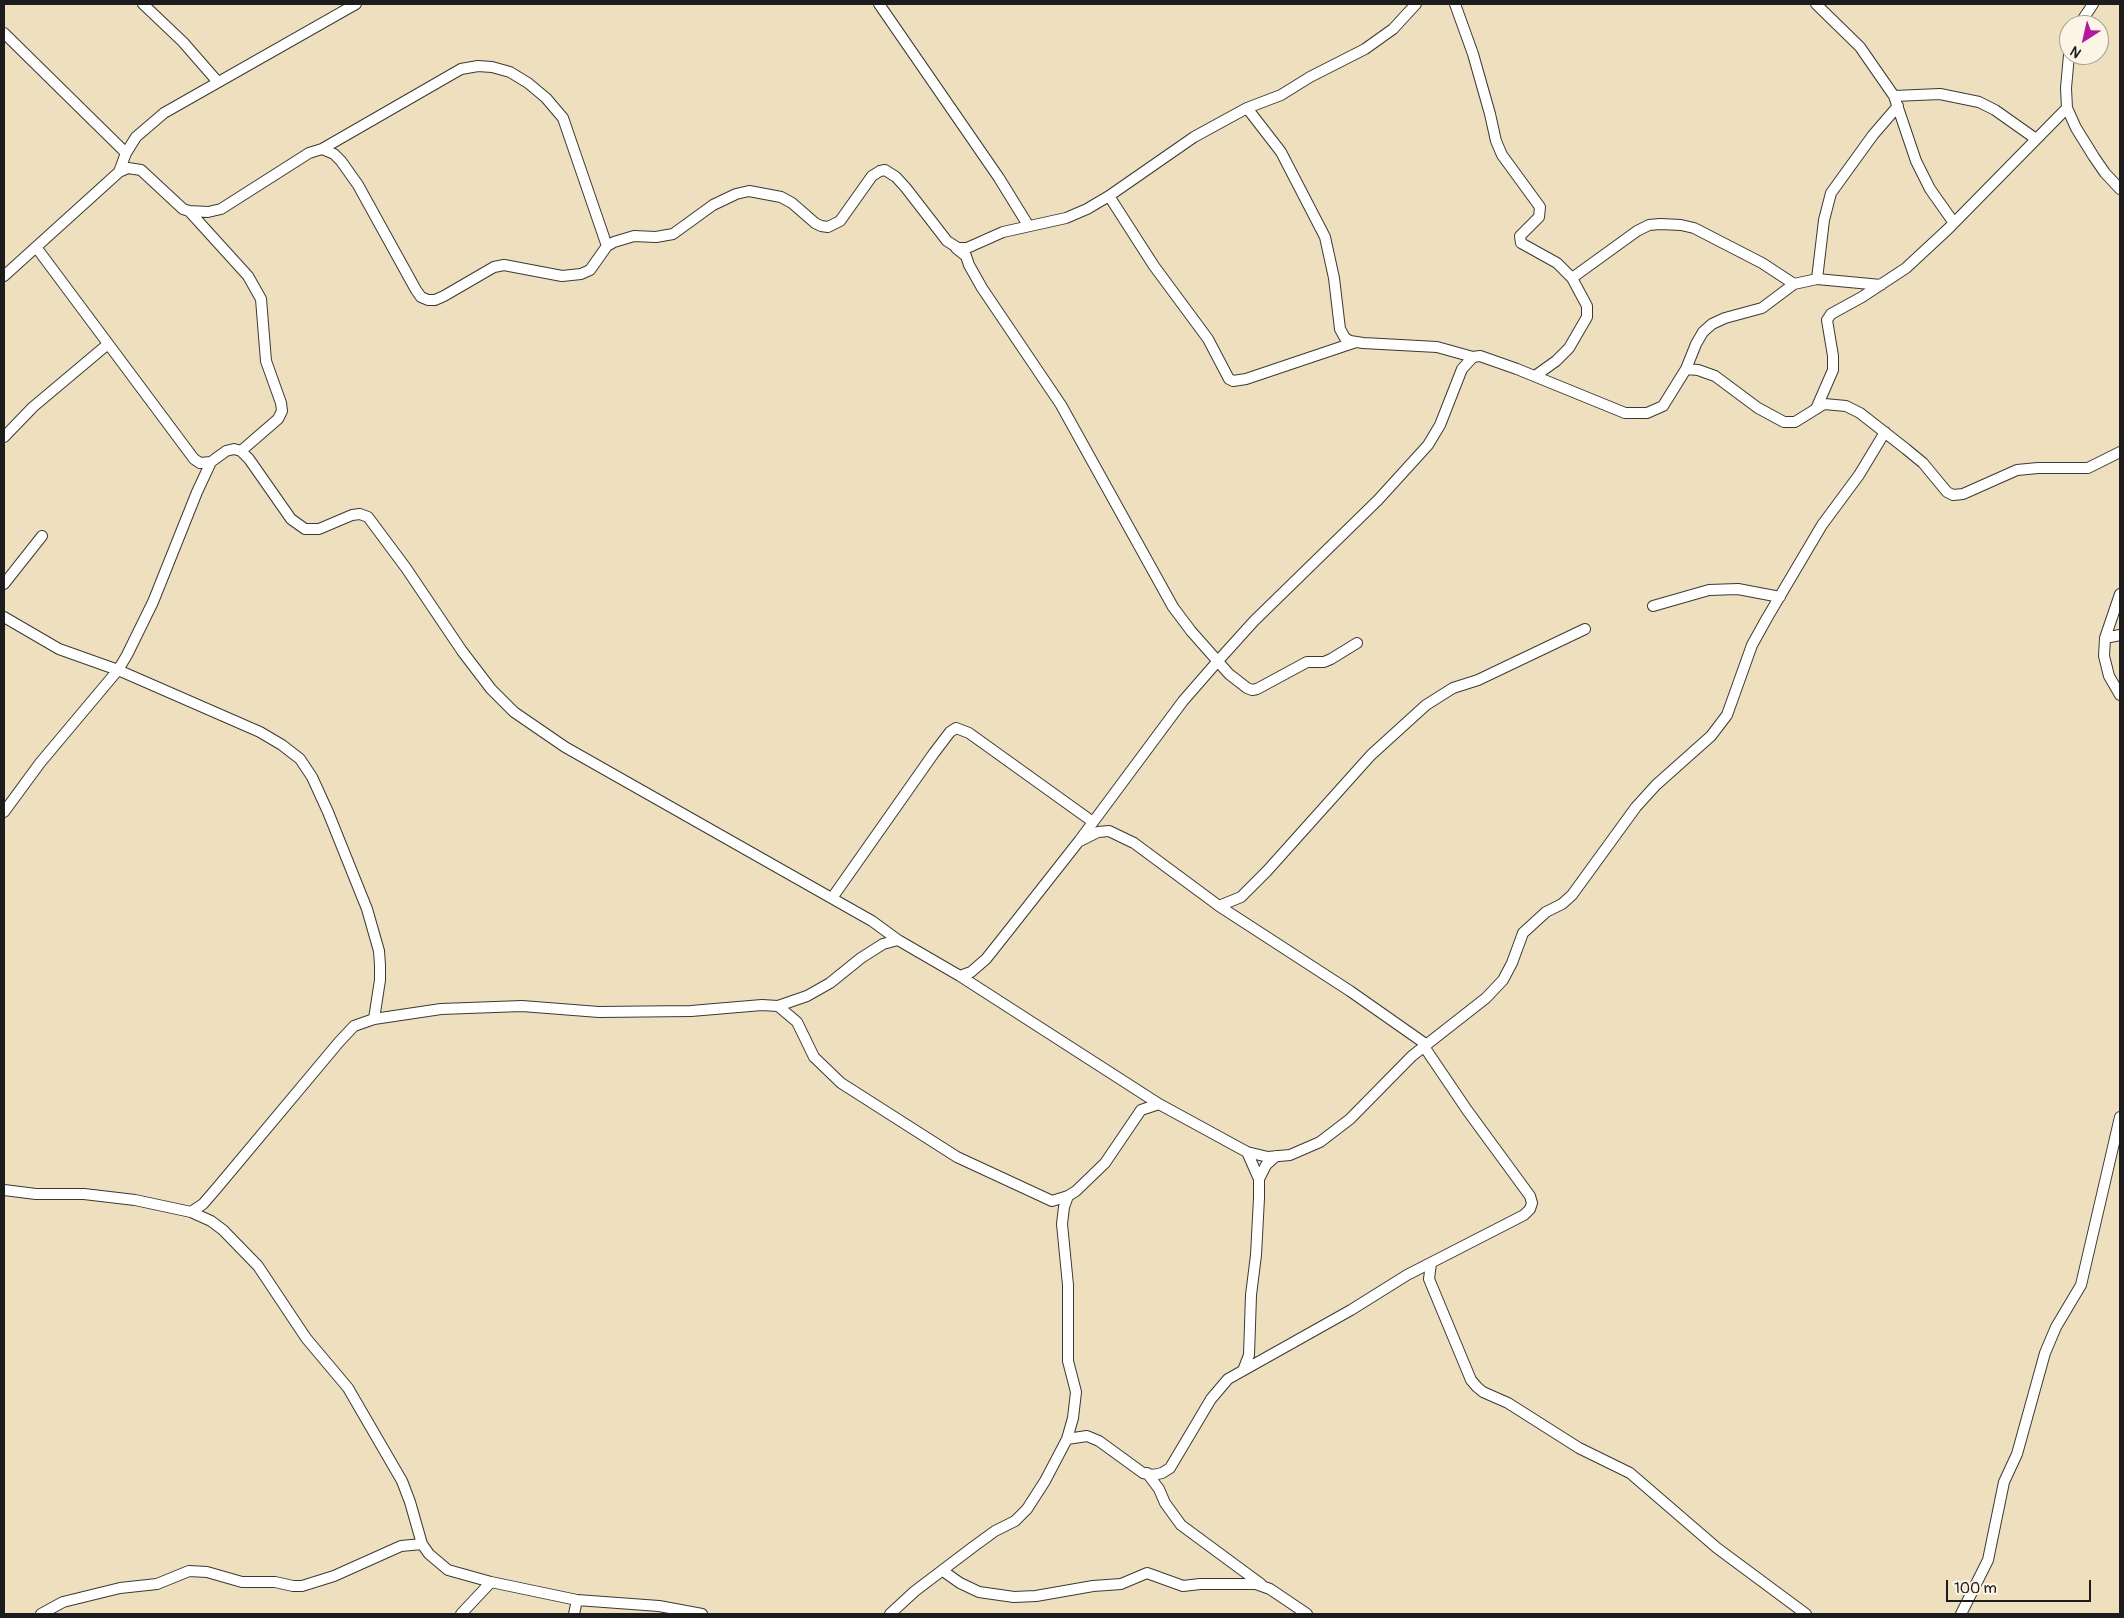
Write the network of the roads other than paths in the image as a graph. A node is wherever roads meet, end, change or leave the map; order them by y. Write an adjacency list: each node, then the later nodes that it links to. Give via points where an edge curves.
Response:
1 (143, 4): 9 (street, via 183,42)
2 (356, 4): 9 (street)
3 (879, 4): 22 (street)
4 (1416, 4): 12 (street, via 1393,29 1365,49 1281,95)
5 (1455, 4): 27 (street, via 1473,54 1496,141 1502,155 1540,207 1539,216 1520,236 1521,243 1557,263)
6 (1816, 4): 10 (street, via 1860,47)
7 (4, 33): 16 (street)
8 (2068, 65): 13 (street)
9 (217, 81): 16 (street, via 150,123)
10 (1894, 96): 11 (street); 14 (street, via 1940,94 1979,102)
11 (1898, 106): 21 (street, via 1916,161 1930,189); 28 (street, via 1831,193 1824,220)
12 (1247, 108): 19 (street, via 1194,137); 31 (street, via 1281,152 1325,237 1340,329 1345,338)
13 (2067, 108): 14 (street); 18 (street, via 2094,158)
14 (2036, 139): 21 (street)
15 (322, 149): 20 (street, via 309,153 221,209); 23 (street, via 338,157 353,177 416,290 428,300 444,296 494,267 504,265 562,276 581,274 590,270); 23 (street, via 461,69 478,66 510,72 546,98 562,118)
16 (126, 153): 17 (street)
17 (119, 172): 20 (street, via 128,168 140,170); 25 (street)
18 (2120, 189)
19 (1109, 196): 22 (street, via 1066,218); 31 (street, via 1154,266 1208,339 1232,381)
20 (189, 211): 39 (street, via 248,276 262,299 266,361 282,410 278,420)
21 (1954, 223): 30 (street, via 1906,268)
22 (1028, 225): 24 (street, via 966,248)
23 (607, 246): 24 (street, via 623,238 673,234 714,205 736,194 749,192 780,197 821,226 828,227 840,221 872,176 880,170 896,177)
24 (953, 246): 52 (street, via 966,256 982,288 1061,404 1173,607)
25 (36, 247): 26 (street); 32 (street)
26 (4, 276)
27 (1572, 278): 29 (street, via 1637,231 1660,224 1694,228 1762,263); 35 (street, via 1587,306 1587,317 1569,348)
28 (1817, 279): 29 (street); 30 (street)
29 (1794, 284): 34 (street, via 1762,308 1712,324 1696,344)
30 (1881, 285): 36 (street, via 1831,314 1827,320 1833,370)
31 (1356, 342): 33 (street, via 1437,347)
32 (108, 344): 38 (street, via 33,407); 41 (street, via 188,452 200,463)
33 (1473, 357): 35 (street, via 1480,356); 52 (street, via 1462,369 1440,425 1428,445)
34 (1686, 370): 35 (street, via 1663,406 1647,414 1625,412); 36 (street, via 1715,376 1758,408 1784,422 1795,422)
35 (1535, 376)
36 (1816, 409): 37 (street, via 1824,404 1846,406)
37 (1885, 432): 40 (street, via 1953,495 1963,494 2016,470 2088,468); 45 (street, via 1859,476 1822,525)
38 (4, 437)
39 (241, 451): 41 (street, via 234,449); 60 (street, via 290,519 305,528 319,529 352,515 368,517 462,651 491,689 514,712 565,747)
40 (2120, 452)
41 (211, 462): 53 (street, via 149,610)
42 (42, 536): 43 (street)
43 (4, 584)
44 (2120, 594): 50 (street)
45 (1780, 597): 46 (street, via 1738,589 1709,590); 68 (street, via 1752,646 1727,714 1711,736 1656,785 1572,895 1523,933 1503,980 1486,998)
46 (1653, 606)
47 (4, 617): 53 (street, via 59,649)
48 (1585, 629): 61 (street, via 1478,680 1453,688 1426,705 1371,756 1267,871)
49 (2120, 635): 50 (street)
50 (2105, 638): 54 (street, via 2104,656 2109,676)
51 (1357, 643): 52 (street, via 1331,659 1307,662 1252,690)
52 (1217, 662): 56 (street, via 1183,701)
53 (118, 670): 55 (street, via 40,763); 67 (street, via 260,732 300,759 312,777 367,909 379,952 380,980)
54 (2120, 695)
55 (4, 812)
56 (1100, 813): 57 (street); 58 (street)
57 (1093, 822): 59 (street); 60 (street, via 969,733 956,728)
58 (1110, 831): 59 (street, via 1098,832); 62 (street, via 1134,843)
59 (1079, 841): 65 (street, via 986,959 971,972)
60 (832, 898): 64 (street)
61 (1235, 901): 62 (street); 63 (street)
62 (1220, 906): 63 (street)
63 (1238, 918): 68 (street, via 1350,990)
64 (898, 940): 65 (street); 66 (street, via 883,944 807,996)
65 (960, 976): 69 (street)
66 (778, 1006): 67 (street, via 599,1012 522,1006 441,1008); 76 (street, via 797,1022 814,1056 841,1083 958,1157)
67 (374, 1019): 77 (street, via 354,1026 203,1204)
68 (1426, 1046): 72 (street, via 1350,1119 1320,1142 1290,1155); 79 (street, via 1532,1203 1524,1215 1513,1222)
69 (1160, 1104): 71 (street); 75 (street, via 1141,1110 1105,1162)
70 (2120, 1117): 95 (street, via 2081,1285 2045,1352 2017,1454 2004,1482 1988,1560)
71 (1247, 1152): 72 (street); 73 (street)
72 (1276, 1156): 73 (street)
73 (1259, 1179): 80 (street, via 1249,1355)
74 (4, 1190): 77 (street, via 84,1194 135,1200)
75 (1068, 1196): 76 (street); 78 (street)
76 (1052, 1201): 78 (street)
77 (191, 1212): 83 (street, via 211,1221 252,1259 306,1338 348,1388 402,1481)
78 (1062, 1224): 81 (street, via 1068,1285 1068,1361 1076,1392)
79 (1431, 1263): 80 (street); 94 (street, via 1429,1279 1471,1380 1477,1387 1580,1448 1630,1473 1716,1548)
80 (1244, 1368): 82 (street, via 1228,1379 1211,1399 1170,1468 1162,1473)
81 (1067, 1439): 82 (street, via 1086,1436 1093,1439); 84 (street, via 1045,1481 1015,1522 995,1531)
82 (1147, 1474): 86 (street, via 1181,1526)
83 (422, 1544): 85 (street, via 448,1570); 88 (street, via 401,1546 334,1576 302,1586 242,1582 207,1572 189,1571 157,1584 120,1588 63,1602)
84 (943, 1572): 86 (street, via 979,1592 1014,1597 1121,1584 1147,1573 1182,1586 1242,1583); 92 (street)
85 (491, 1582): 87 (street); 89 (street)
86 (1263, 1586): 93 (street)
87 (577, 1600): 90 (street); 91 (street, via 659,1606)
88 (41, 1614)
89 (461, 1614)
90 (574, 1614)
91 (702, 1614)
92 (890, 1614)
93 (1307, 1614)
94 (1806, 1614)
95 (1961, 1614)

